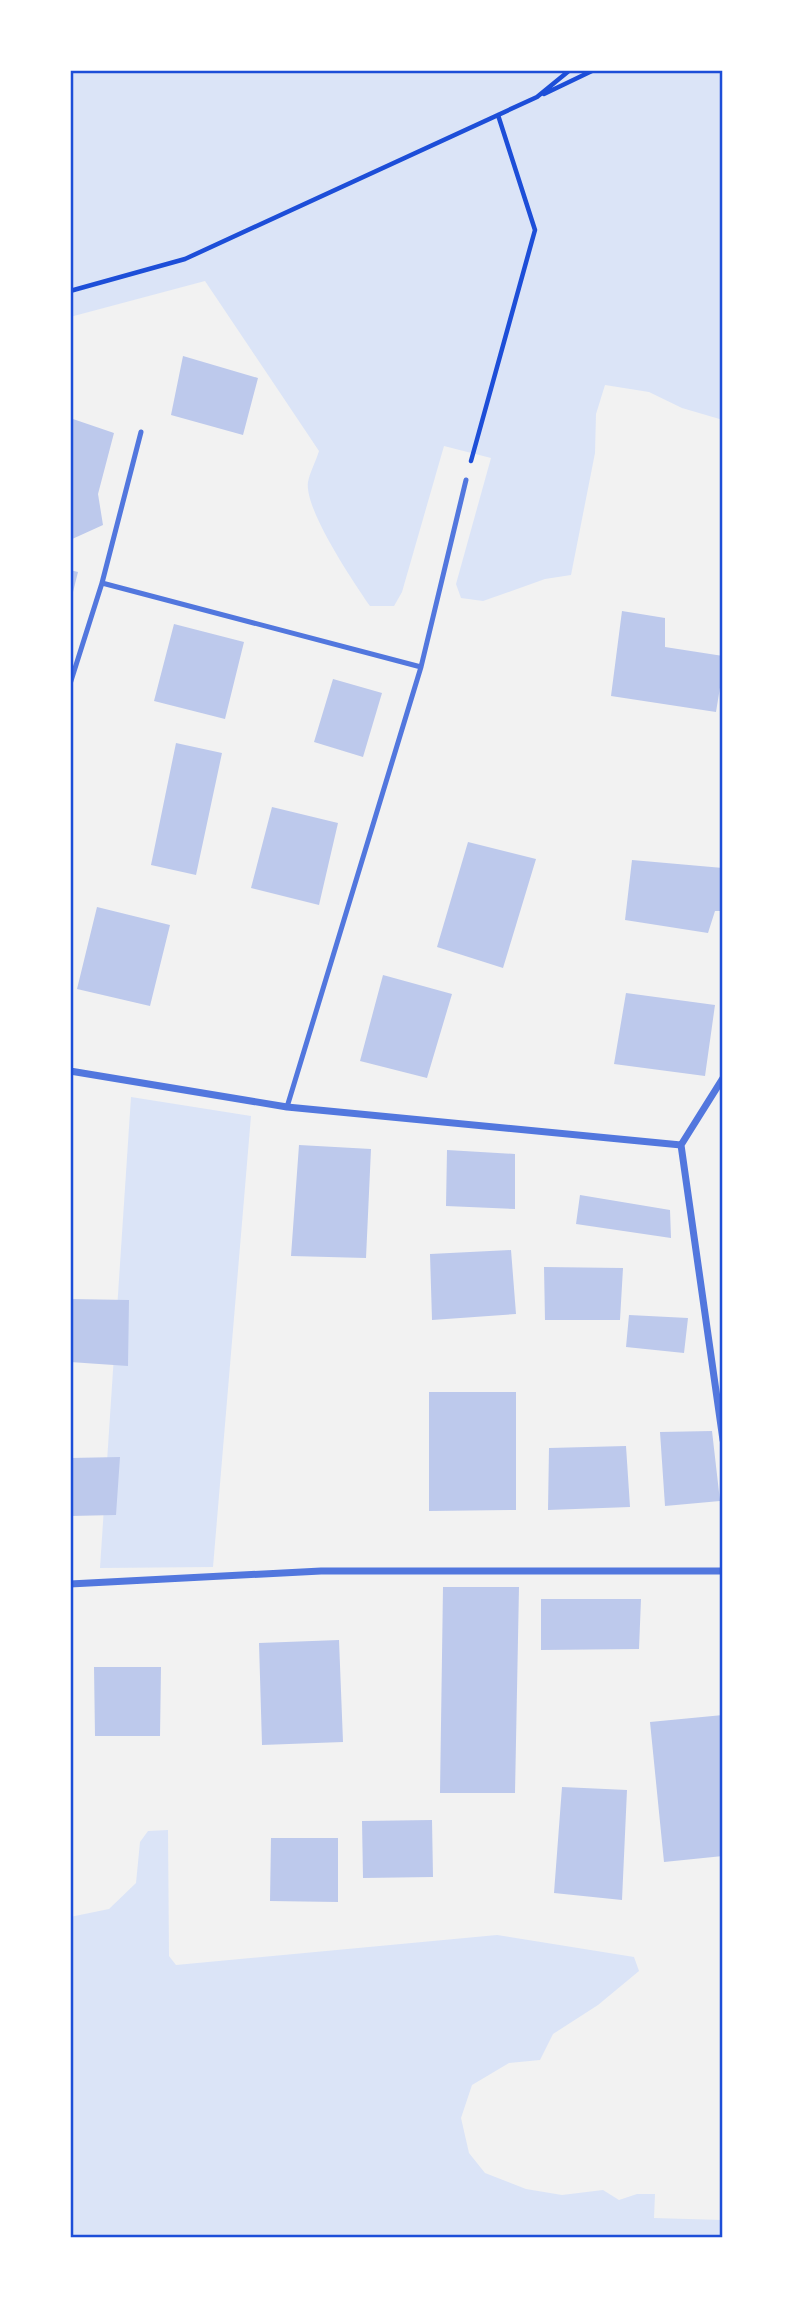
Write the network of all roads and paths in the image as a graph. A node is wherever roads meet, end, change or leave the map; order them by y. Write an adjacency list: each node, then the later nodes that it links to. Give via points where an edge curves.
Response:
1 (570, 70): 3 (path)
2 (594, 70): 3 (path)
3 (537, 97): 4 (path)
4 (498, 115): 5 (path, via 185,259); 7 (path, via 535,230)
5 (70, 290)
6 (141, 432): 8 (lane)
7 (466, 480): 9 (lane)
8 (102, 583): 9 (lane); 10 (lane)
9 (421, 667): 13 (lane)
10 (70, 684)
11 (70, 1071): 13 (street)
12 (723, 1078): 14 (street)
13 (287, 1107): 14 (street)
14 (681, 1145): 15 (street)
15 (723, 1440)
16 (723, 1571): 17 (street, via 321,1571)
17 (70, 1584)

